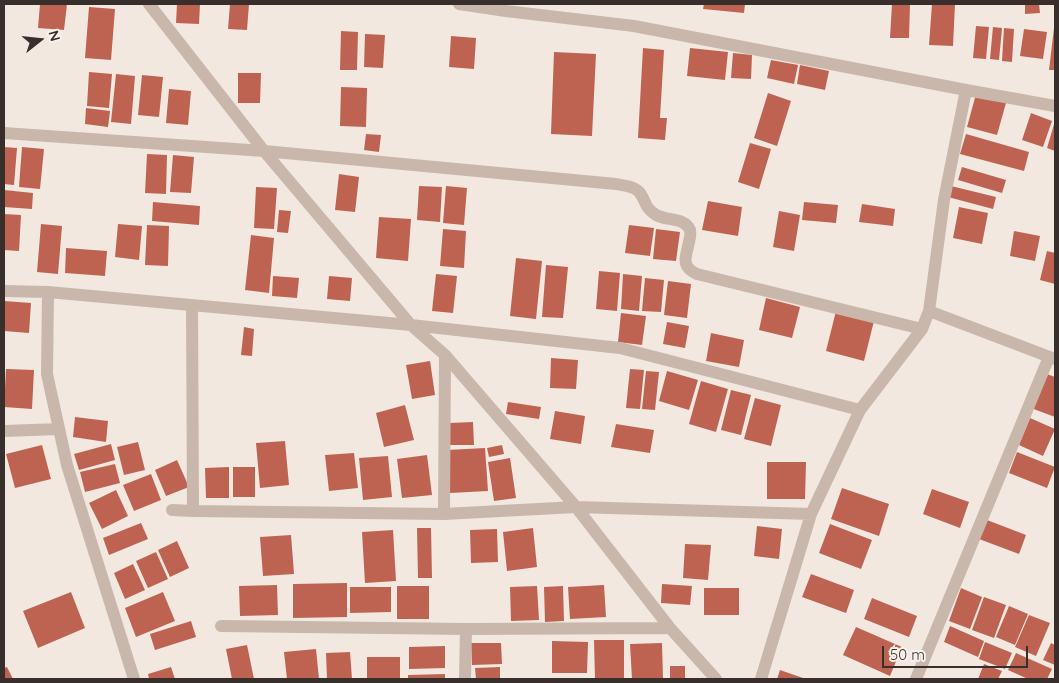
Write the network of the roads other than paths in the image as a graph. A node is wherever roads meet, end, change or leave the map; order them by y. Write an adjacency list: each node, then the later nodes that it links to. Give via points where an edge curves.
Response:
1 (149, 4): 6 (street)
2 (459, 4): 3 (street, via 634,26)
3 (966, 90): 4 (street); 10 (street, via 944,200)
4 (1055, 106)
5 (4, 132): 6 (street)
6 (264, 151): 11 (street); 12 (street, via 630,187 640,192 646,207 658,216 688,226 691,232 685,263 697,274)
7 (4, 291): 8 (street)
8 (48, 292): 9 (street); 16 (street, via 46,374)
9 (192, 305): 11 (street); 20 (street)
10 (929, 311): 12 (street); 14 (street)
11 (411, 325): 13 (street); 15 (street, via 620,348)
12 (922, 329): 15 (street)
13 (445, 355): 18 (street); 21 (street)
14 (1052, 358): 30 (street)
15 (860, 410): 22 (street)
16 (59, 429): 17 (street); 26 (street, via 66,465)
17 (4, 431)
18 (576, 506): 21 (street); 22 (street); 24 (street)
19 (172, 510): 20 (street)
20 (193, 512): 21 (street)
21 (444, 514)
22 (811, 514): 29 (street)
23 (221, 626): 25 (street)
24 (670, 628): 25 (street); 28 (street)
25 (466, 629): 27 (street)
26 (134, 679)
27 (465, 679)
28 (716, 679)
29 (761, 679)
30 (916, 679)

